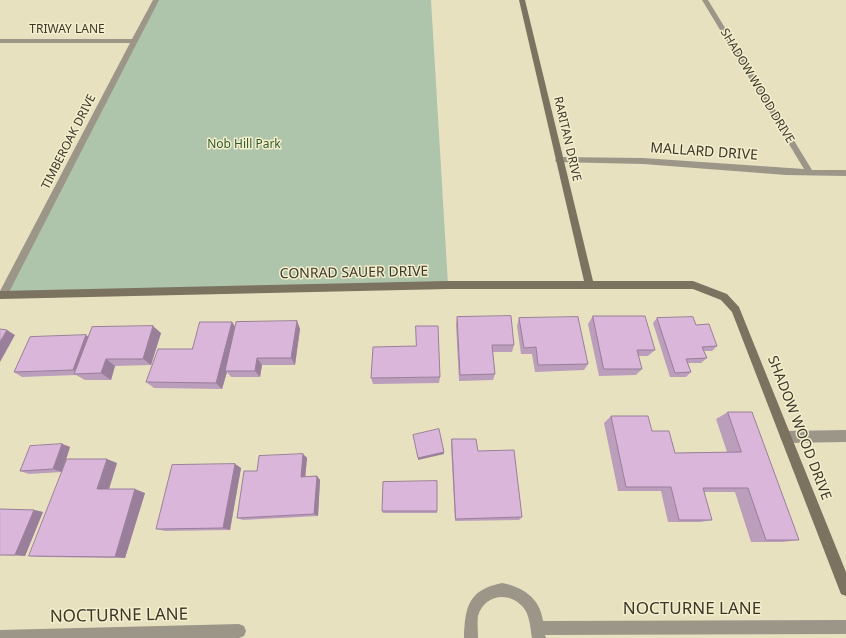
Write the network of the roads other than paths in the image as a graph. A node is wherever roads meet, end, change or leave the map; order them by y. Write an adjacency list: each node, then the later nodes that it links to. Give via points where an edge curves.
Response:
1 (156, 0): 5 (street, TIMBEROAK DRIVE)
2 (522, 0): 6 (street, RARITAN DRIVE)
3 (705, 0): 7 (street, SHADOW WOOD DRIVE)
4 (0, 41): 5 (street, TRIWAY LANE)
5 (135, 41): 11 (street, TIMBEROAK DRIVE)
6 (559, 160): 7 (street, MALLARD DRIVE, via 643,161); 9 (street, RARITAN DRIVE)
7 (810, 173): 8 (street, MALLARD DRIVE)
8 (846, 173)
9 (589, 284): 10 (street, CONRAD SAUER DRIVE, via 694,284); 11 (street, CONRAD SAUER DRIVE, via 448,284)
10 (708, 290): 13 (street, SHADOW WOOD DRIVE, via 724,297 736,310)
11 (2, 295)
12 (846, 436): 13 (street)
13 (786, 437): 14 (street, SHADOW WOOD DRIVE)
14 (846, 589)
15 (846, 627): 17 (street, NOCTURNE LANE)
16 (239, 631): 18 (street, NOCTURNE LANE)
17 (539, 633): 19 (street, NOCTURNE LANE, via 536,614 529,602 519,593 496,588 478,601 472,612)
18 (0, 637)
19 (471, 638)

